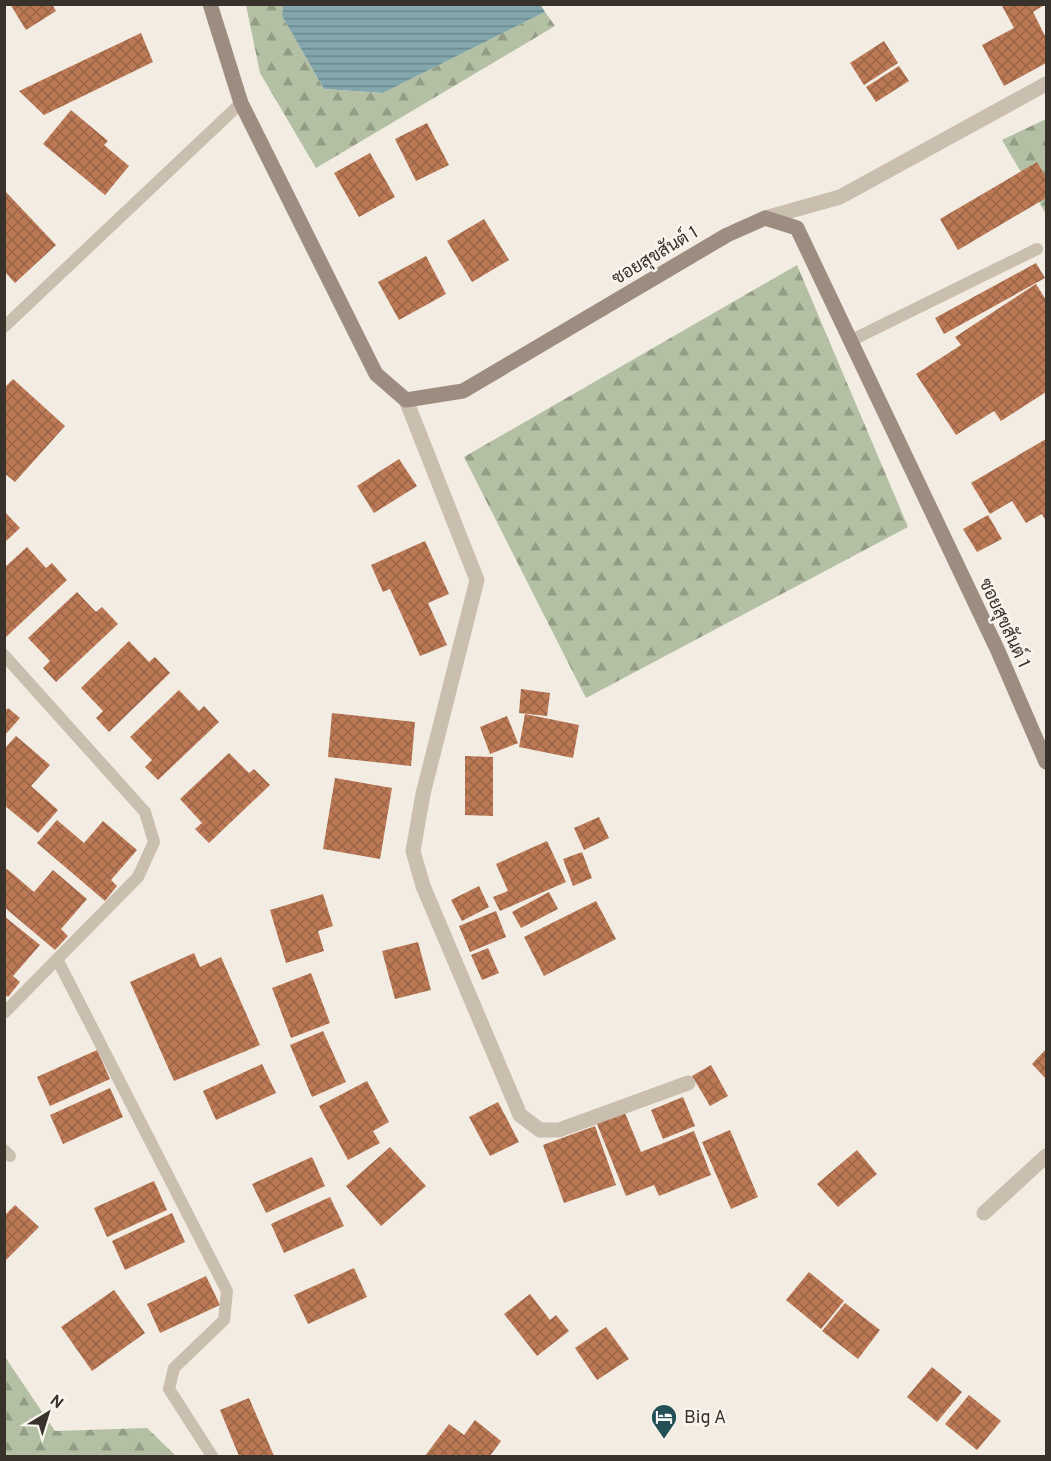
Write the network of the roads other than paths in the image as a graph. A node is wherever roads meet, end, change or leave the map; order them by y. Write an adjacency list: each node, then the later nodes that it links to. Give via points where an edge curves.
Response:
1 (210, 4): 3 (street)
2 (1047, 84): 4 (street, via 840,197)
3 (241, 103): 6 (lane); 8 (street, via 376,374)
4 (765, 218): 7 (street, ซอยสุขสันต์ 1, via 797,228); 8 (street, ซอยสุขสันต์ 1, via 727,236 463,391)
5 (1037, 249): 7 (lane)
6 (4, 327)
7 (850, 341): 10 (street, ซอยสุขสันต์ 1)
8 (406, 400): 13 (street, via 477,580 423,794 413,851 423,886 520,1115 533,1125 540,1130 559,1130)
9 (4, 655): 11 (lane, via 145,812 154,842 138,877)
10 (1047, 762)
11 (57, 960): 12 (lane); 16 (lane, via 227,1291 224,1320 174,1368 169,1389)
12 (4, 1013)
13 (687, 1083)
14 (1047, 1156): 15 (street)
15 (984, 1213)
16 (212, 1456)

